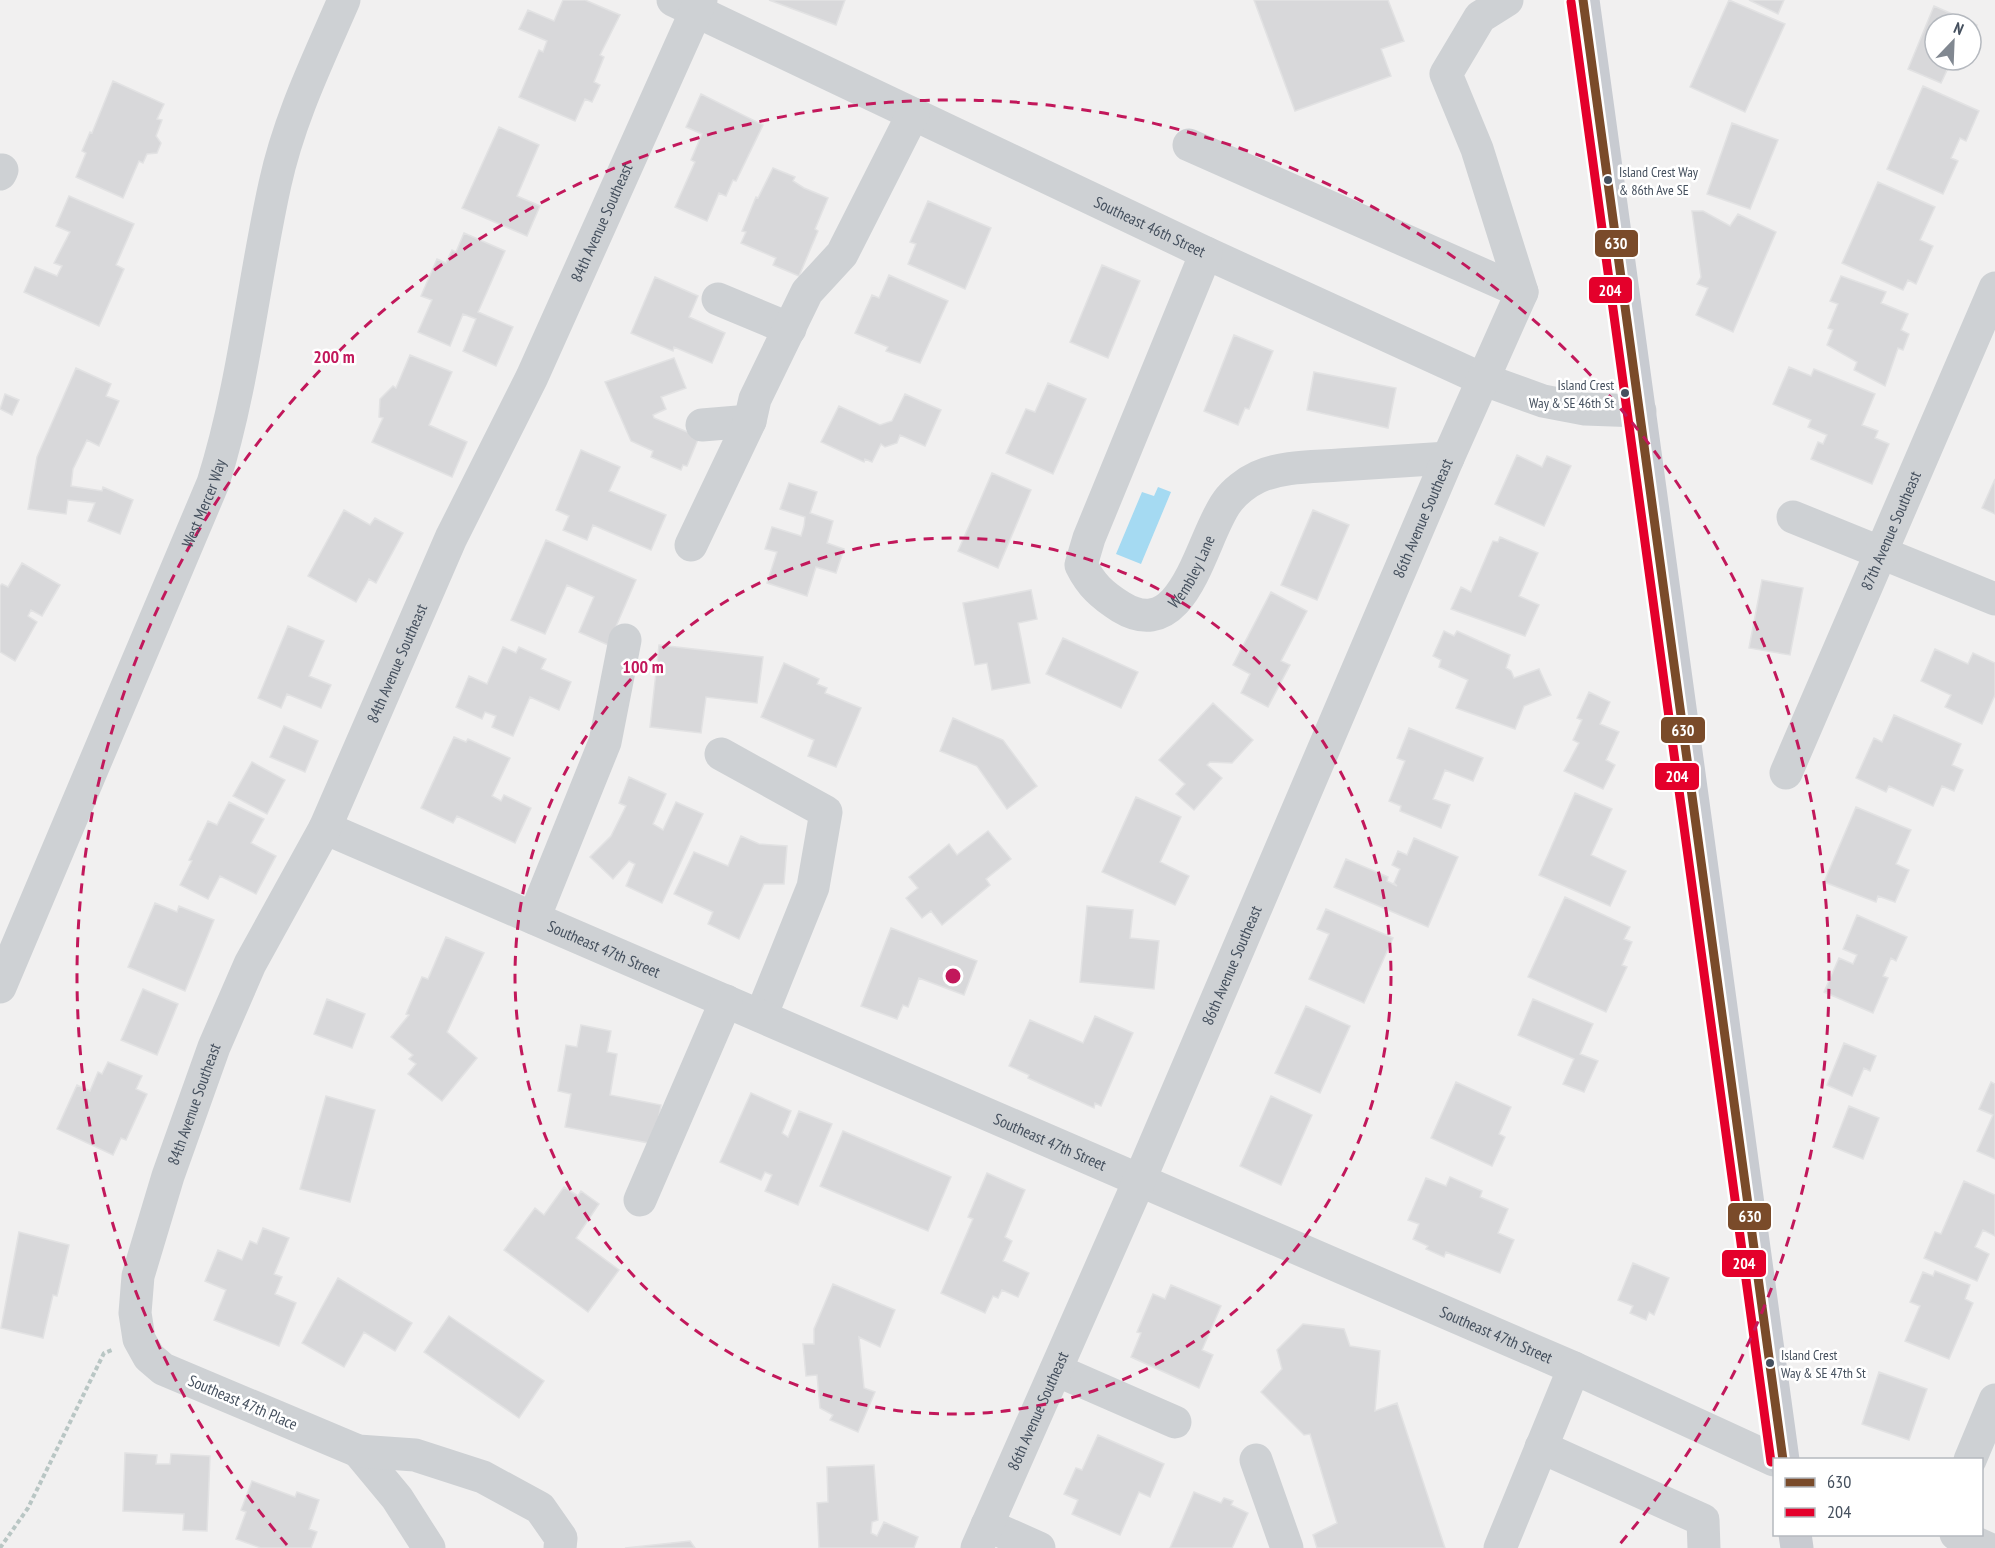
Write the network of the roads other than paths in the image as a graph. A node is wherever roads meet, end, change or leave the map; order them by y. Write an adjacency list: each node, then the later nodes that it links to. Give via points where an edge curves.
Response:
1 (344, 0): 26 (street, West Mercer Way, via 283,154 232,416 213,483)
2 (1507, 0): 9 (street, via 1480,17 1446,74 1478,149)
3 (1583, 0): 13 (main road)
4 (690, 4): 5 (street, Southeast 46th Street); 24 (street, 84th Avenue Southeast, via 532,377 446,549)
5 (913, 114): 7 (street, Southeast 46th Street); 11 (street, via 842,254 807,292)
6 (1189, 145): 9 (street)
7 (1206, 253): 12 (street, Southeast 46th Street); 16 (street, Wembley Lane, via 1089,538 1082,565 1088,580 1102,595 1127,611 1146,616 1165,610 1181,597 1226,502 1259,477 1287,469)
8 (1995, 288): 19 (street, 87th Avenue Southeast)
9 (1522, 292): 12 (street, 86th Avenue Southeast)
10 (718, 299): 11 (street)
11 (790, 329): 14 (street, via 755,399)
12 (1482, 379): 13 (street, Southeast 46th Street, via 1553,403 1585,409); 16 (street, 86th Avenue Southeast)
13 (1640, 411): 38 (main road)
14 (750, 421): 15 (street); 18 (street)
15 (702, 425)
16 (1448, 458): 29 (street, 86th Avenue Southeast)
17 (1792, 517): 19 (street)
18 (691, 545)
19 (1882, 552): 20 (street); 23 (street, 87th Avenue Southeast)
20 (1995, 599)
21 (625, 640): 25 (street, via 605,742)
22 (721, 754): 28 (street, via 826,812 813,887)
23 (1786, 773)
24 (325, 828): 25 (street, Southeast 47th Street); 31 (street, 84th Avenue Southeast, via 249,964 214,1047 168,1176 138,1276 135,1313)
25 (534, 918): 27 (street, Southeast 47th Street)
26 (0, 987)
27 (726, 1001): 28 (street, Southeast 47th Street); 30 (street)
28 (761, 1016): 29 (street, Southeast 47th Street)
29 (1140, 1179): 32 (street, Southeast 47th Street); 33 (street, 86th Avenue Southeast)
30 (640, 1200)
31 (139, 1339): 37 (street, Southeast 47th Place, via 149,1357 163,1368)
32 (1574, 1368): 36 (street); 41 (street, Southeast 47th Street)
33 (1056, 1370): 35 (street); 43 (street, 86th Avenue Southeast)
34 (1995, 1400): 39 (street)
35 (1175, 1422)
36 (1541, 1447): 48 (street); 49 (street, via 1703,1520)
37 (358, 1451): 44 (street, Southeast 47th Place, via 397,1498); 45 (street, Southeast 47th Place, via 415,1455 483,1477 540,1508 561,1538)
38 (1783, 1458)
39 (1971, 1458)
40 (1256, 1460): 47 (street)
41 (1773, 1460)
42 (1960, 1536): 50 (street)
43 (982, 1537): 46 (street)
44 (429, 1548)
45 (560, 1548)
46 (1039, 1548)
47 (1287, 1548)
48 (1500, 1548)
49 (1704, 1548)
50 (1987, 1548)

